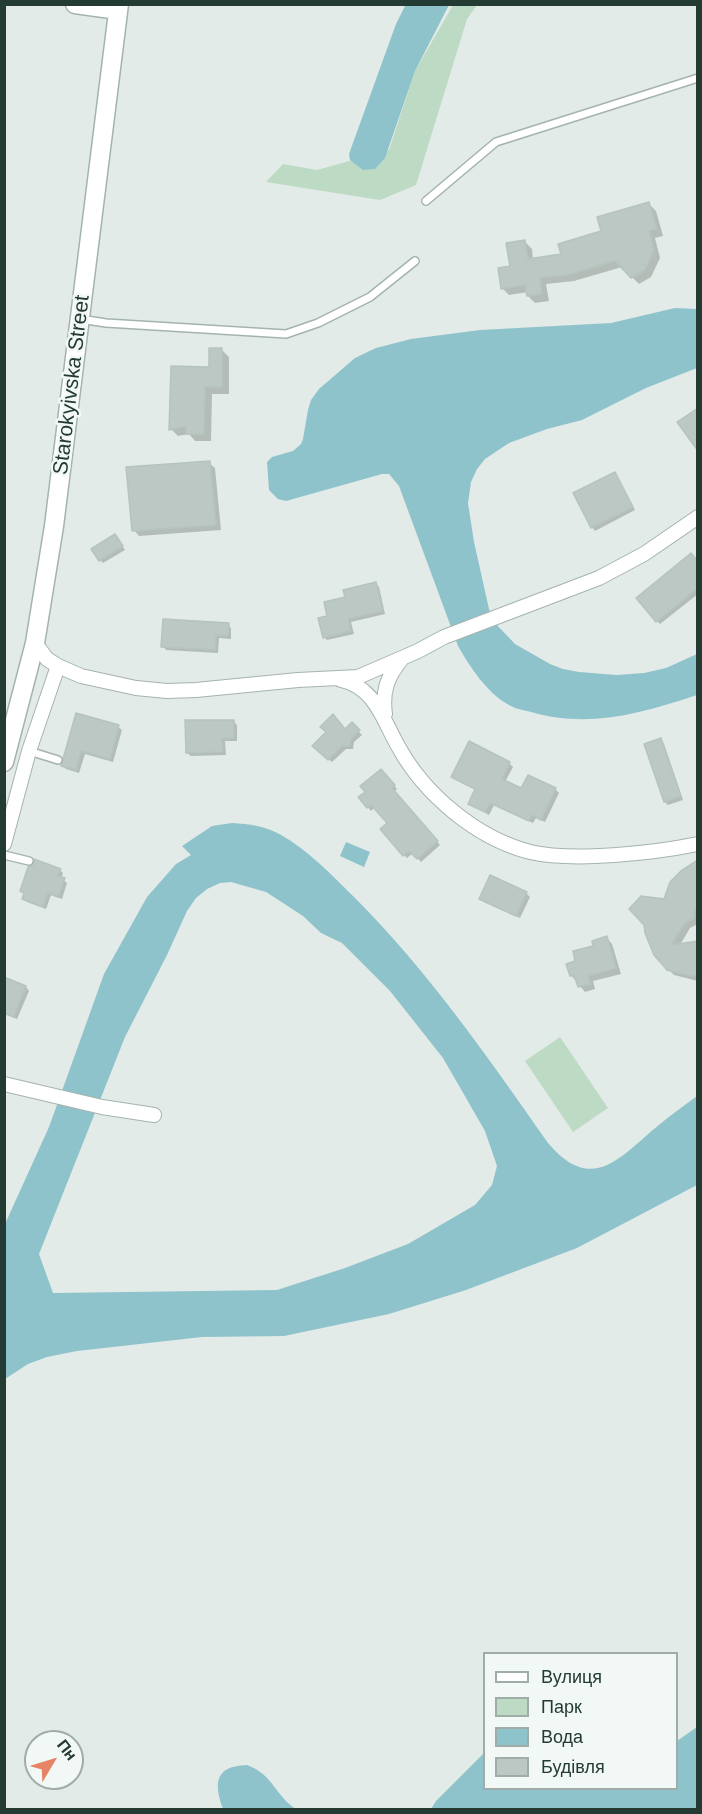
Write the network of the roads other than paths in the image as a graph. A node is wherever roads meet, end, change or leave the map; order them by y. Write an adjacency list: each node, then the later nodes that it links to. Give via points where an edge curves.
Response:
1 (75, 4): 2 (street)
2 (119, 7): 6 (street, Starokyivska Street)
3 (698, 78): 4 (lane, via 496,142)
4 (426, 201)
5 (415, 261): 6 (lane, via 370,297 286,334)
6 (80, 319): 8 (street, Starokyivska Street)
7 (698, 517): 9 (street, via 599,578 444,637)
8 (35, 643): 10 (street, via 46,660); 15 (street, Starokyivska Street)
9 (402, 658): 11 (street, via 358,677); 12 (street, via 385,686)
10 (58, 666): 11 (street, via 81,676 168,691); 13 (street)
11 (315, 678): 12 (street, via 339,679 356,685 372,698)
12 (385, 719): 17 (street, via 409,764 438,797 474,826 514,847 551,855 588,856)
13 (29, 751): 14 (lane); 16 (street)
14 (58, 760)
15 (4, 762)
16 (4, 844)
17 (698, 844)
18 (4, 855): 19 (lane)
19 (29, 861)
20 (4, 1084): 21 (street)
21 (154, 1115)

